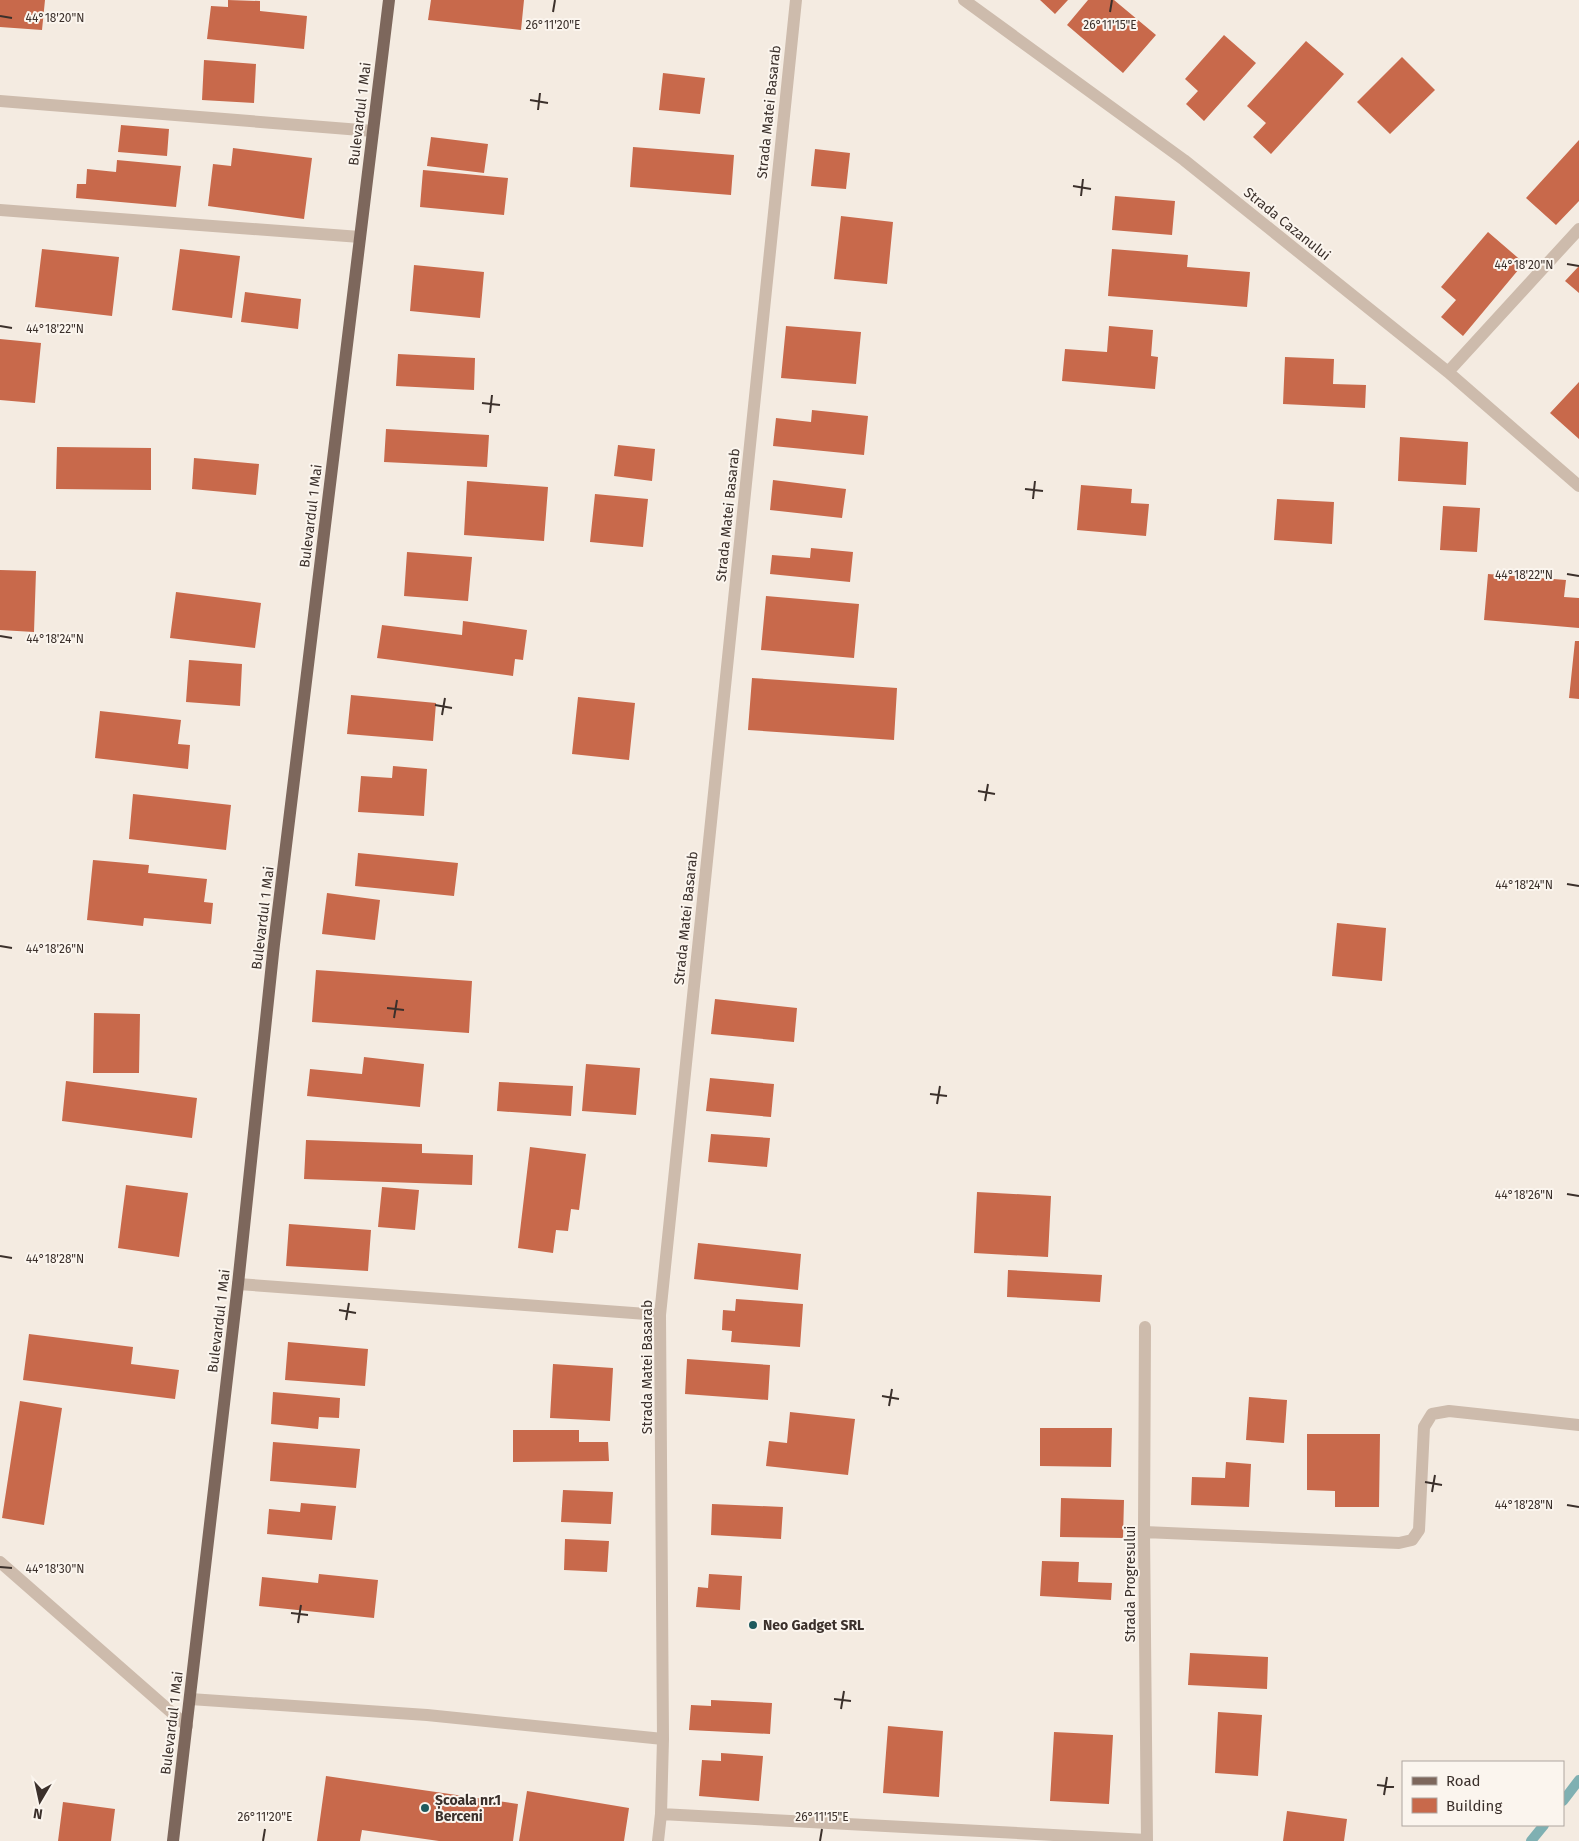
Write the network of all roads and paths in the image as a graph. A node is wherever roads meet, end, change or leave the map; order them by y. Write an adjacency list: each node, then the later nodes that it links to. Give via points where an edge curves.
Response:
1 (389, 0): 5 (main road, Bulevardul 1 Mai)
2 (796, 0): 12 (street, Strada Matei Basarab)
3 (964, 0): 9 (street, Strada Cazanului, via 1184,160)
4 (0, 101): 5 (street)
5 (373, 131): 8 (main road, Bulevardul 1 Mai)
6 (0, 210): 8 (street)
7 (1579, 229): 9 (street)
8 (360, 237): 11 (main road, Bulevardul 1 Mai, via 276,935)
9 (1448, 372): 10 (street, Strada Cazanului)
10 (1578, 483)
11 (238, 1284): 12 (street); 17 (main road, Bulevardul 1 Mai)
12 (660, 1315): 19 (street, Strada Matei Basarab)
13 (1145, 1327): 15 (street, Strada Progresului)
14 (1579, 1424): 15 (street, via 1449,1411 1432,1414 1424,1427 1419,1530 1412,1540 1399,1543)
15 (1144, 1532): 23 (street, Strada Progresului)
16 (0, 1562): 18 (street)
17 (190, 1699): 18 (main road, Bulevardul 1 Mai); 19 (street, via 426,1715)
18 (187, 1726): 21 (main road, Bulevardul 1 Mai)
19 (664, 1740): 20 (street, Strada Matei Basarab)
20 (661, 1814): 22 (street, Strada Matei Basarab); 23 (street, Strada Progresului)
21 (173, 1841)
22 (658, 1841)
23 (1147, 1841)

